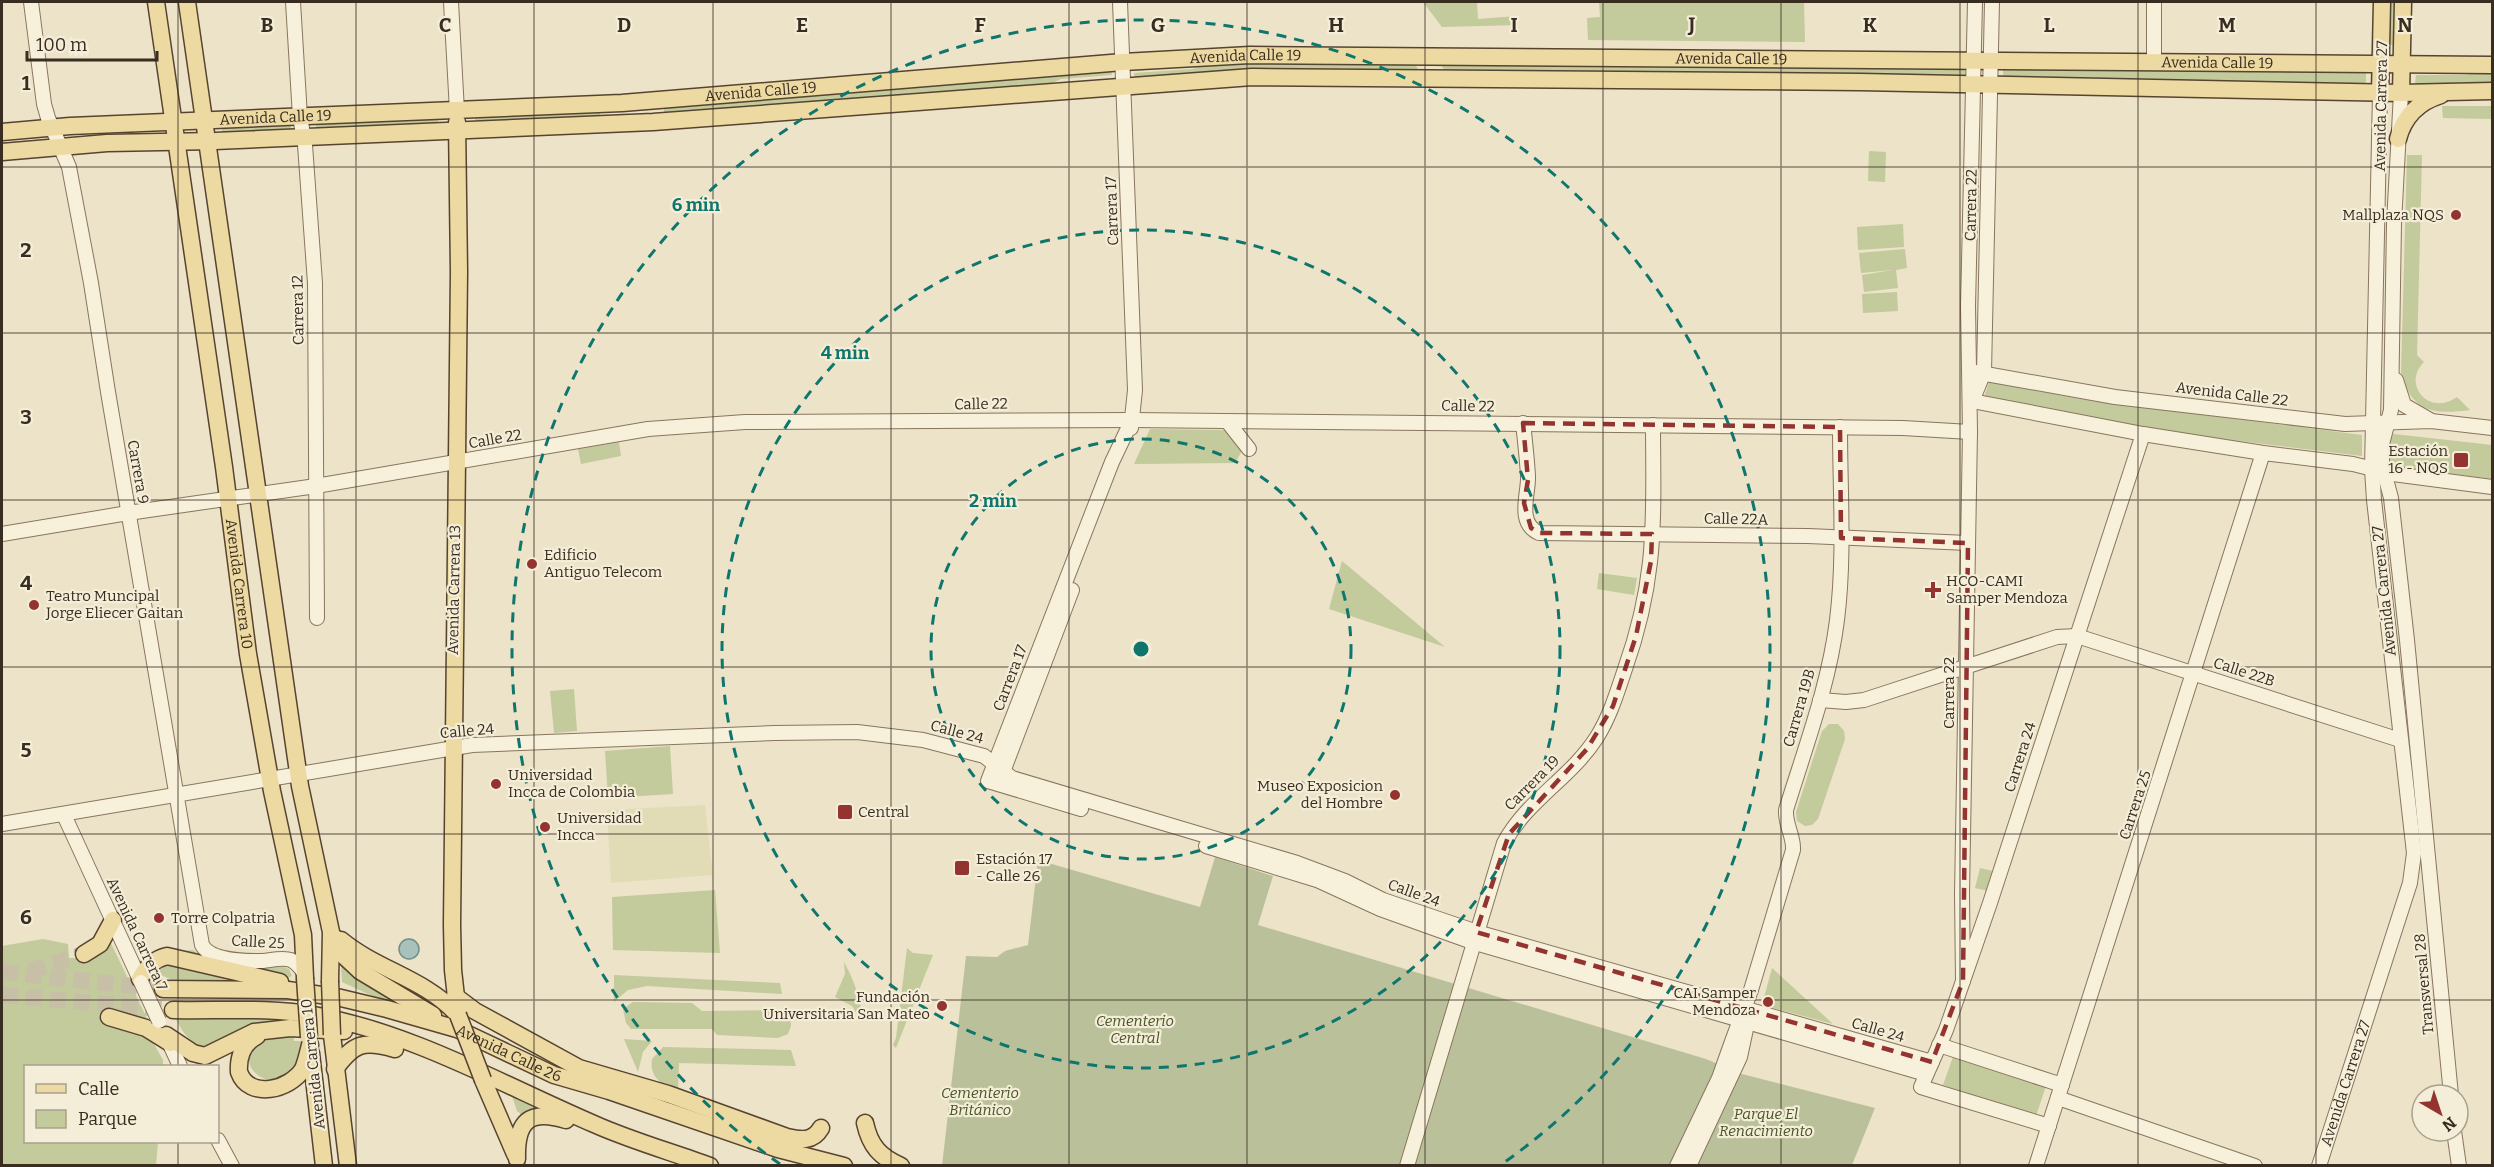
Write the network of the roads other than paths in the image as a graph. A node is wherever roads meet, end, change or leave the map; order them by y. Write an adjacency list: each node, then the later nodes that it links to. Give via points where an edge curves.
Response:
1 (31, 2): 29 (street, Carrera 9, via 44,104)
2 (156, 2): 28 (main road, Avenida Carrera 10)
3 (187, 2): 27 (main road, Avenida Carrera 10)
4 (293, 2): 26 (street, Carrera 12)
5 (451, 2): 25 (street, Avenida Carrera 13)
6 (1120, 2): 14 (street, Carrera 17)
7 (1975, 2): 12 (street, Carrera 22)
8 (1992, 2): 12 (street, Carrera 22)
9 (2154, 2): 13 (street)
10 (2382, 2): 15 (main road, Avenida Carrera 27)
11 (2403, 2): 16 (main road, Avenida Carrera 27)
12 (1982, 60): 13 (main road, Avenida Calle 19); 14 (main road, Avenida Calle 19, via 1250,55); 18 (street, Carrera 22); 19 (street, Carrera 22)
13 (2154, 61): 15 (main road, Avenida Calle 19)
14 (1123, 62): 20 (street, Carrera 17); 25 (main road, Avenida Calle 19, via 651,101)
15 (2381, 63): 16 (main road, Avenida Calle 19); 23 (main road, Avenida Carrera 27)
16 (2402, 64): 17 (main road, Avenida Calle 19); 24 (main road, Avenida Carrera 27)
17 (2493, 65)
18 (1973, 84): 19 (main road, Avenida Calle 19); 20 (main road, Avenida Calle 19, via 1252,77); 39 (street, Carrera 22)
19 (1990, 85): 23 (main road, Avenida Calle 19); 40 (street, Carrera 22)
20 (1124, 86): 30 (main road, Avenida Calle 19, via 653,122); 42 (street, Carrera 17, via 1135,390)
21 (2493, 91): 22 (main road, Avenida Calle 19)
22 (2449, 92): 24 (main road, Avenida Calle 19); 33 (main road, via 2416,107 2405,119)
23 (2380, 93): 24 (main road, Avenida Calle 19); 45 (street, Avenida Carrera 27)
24 (2400, 93): 33 (street, Avenida Carrera 27)
25 (457, 111): 26 (main road, Avenida Calle 19); 30 (main road, Avenida Carrera 13)
26 (300, 117): 27 (main road, Avenida Calle 19); 32 (street, Carrera 12)
27 (204, 121): 28 (main road, Avenida Calle 19); 34 (main road, Avenida Carrera 10)
28 (174, 122): 29 (main road, Avenida Calle 19); 35 (main road, Avenida Carrera 10)
29 (52, 128): 31 (main road, Avenida Calle 19); 36 (street, Carrera 9)
30 (458, 131): 32 (main road, Avenida Calle 19); 54 (main road, Avenida Carrera 13)
31 (2, 132)
32 (304, 137): 34 (main road, Avenida Calle 19); 57 (street, Carrera 12, via 315,283)
33 (2398, 139): 38 (street, Avenida Carrera 27)
34 (207, 141): 35 (main road, Avenida Calle 19); 59 (main road, Avenida Carrera 10)
35 (177, 142): 36 (main road, Avenida Calle 19); 60 (main road, Avenida Carrera 10)
36 (61, 146): 37 (main road, Avenida Calle 19); 61 (street, Carrera 9, via 72,180 91,283)
37 (2, 152)
38 (2391, 364): 44 (street, via 2404,405); 45 (street, Avenida Carrera 27)
39 (1969, 371): 40 (street, Avenida Calle 22); 41 (street, Carrera 22)
40 (1984, 372): 41 (street, Carrera 22); 45 (street, Avenida Calle 22, via 2115,397 2345,424)
41 (1971, 403): 50 (street, Carrera 22); 51 (street)
42 (1132, 420): 43 (street, Calle 22); 54 (street, Calle 22, via 755,422 667,427); 75 (street, Carrera 17, via 1112,462)
43 (1227, 421): 46 (street, Calle 22); 52 (street)
44 (2431, 421): 45 (street, Avenida Calle 22); 49 (street, Avenida Calle 22)
45 (2382, 422): 55 (street, Avenida Carrera 27)
46 (1523, 423): 47 (street, Calle 22); 64 (street, Calle 22A, via 1528,480 1524,503 1534,531)
47 (1653, 425): 48 (street, Calle 22); 64 (street, Carrera 19)
48 (1839, 428): 50 (street, Calle 22); 65 (street, Carrera 19B)
49 (2493, 428)
50 (1970, 432): 66 (street, Carrera 22)
51 (2143, 434): 53 (street); 68 (street, Carrera 24)
52 (1249, 449)
53 (2263, 453): 55 (street); 70 (street, Carrera 25)
54 (456, 463): 57 (street, Calle 22); 73 (main road, Avenida Carrera 13)
55 (2378, 470): 56 (street); 62 (street, Avenida Carrera 27, via 2391,498); 72 (street, Avenida Carrera 27, via 2374,500)
56 (2410, 476): 58 (street); 62 (street, via 2398,491 2399,521)
57 (316, 486): 59 (street, Calle 22); 67 (street, Carrera 12)
58 (2493, 486)
59 (257, 494): 60 (street, Calle 22); 74 (main road, Avenida Carrera 10)
60 (228, 498): 61 (street, Calle 22); 76 (main road, Avenida Carrera 10, via 248,654)
61 (128, 513): 63 (street, Calle 22); 77 (street, Carrera 9)
62 (2394, 530): 80 (street, Avenida Carrera 27)
63 (2, 534)
64 (1652, 534): 65 (street, Calle 22A); 83 (street, Carrera 19, via 1636,636 1613,705 1596,738 1515,824 1504,843)
65 (1841, 538): 66 (street, Calle 22A); 71 (street, Carrera 19B, via 1837,623)
66 (1968, 543): 69 (street, Carrera 22)
67 (317, 618)
68 (2077, 636): 69 (street, via 2057,638); 70 (street, Calle 22B); 88 (street, Carrera 24)
69 (1965, 667): 71 (street, via 1864,700); 88 (street, Carrera 22)
70 (2194, 674): 72 (street, Calle 22B); 107 (street, Carrera 25)
71 (1820, 700): 93 (street, Carrera 19B, via 1786,810 1786,824 1794,845 1792,857)
72 (2400, 740): 128 (street, Avenida Carrera 27, via 2414,853 2412,876)
73 (453, 747): 74 (street, Calle 24); 75 (street, Calle 24, via 857,732 940,743 984,756); 90 (main road, Avenida Carrera 13)
74 (298, 774): 76 (street, Calle 24); 82 (main road, Avenida Carrera 10)
75 (996, 775): 83 (street, Calle 24, via 1294,872 1380,909)
76 (270, 779): 77 (street, Calle 24); 86 (main road, Avenida Carrera 10, via 303,935)
77 (177, 795): 78 (street, Calle 24); 84 (street, Carrera 9)
78 (64, 815): 79 (street, Calle 24); 81 (street, Avenida Carrera 7)
79 (2, 824)
80 (2430, 869): 105 (street, Transversal 28)
81 (113, 920): 85 (main road, via 100,944); 87 (street, Avenida Carrera 7)
82 (331, 932): 95 (main road, via 360,955 429,989); 102 (main road, Avenida Carrera 10, bridge)
83 (1474, 937): 93 (street, Calle 24); 122 (street, Carrera 19)
84 (206, 951): 86 (street, Calle 25, via 219,957 289,959 297,963)
85 (84, 954)
86 (305, 976): 99 (main road, Avenida Carrera 10, bridge)
87 (140, 980): 91 (main road, via 157,959 174,957 309,987); 97 (street, Avenida Carrera 7, bridge)
88 (1963, 981): 100 (street, Carrera 24)
89 (163, 988): 91 (main road, Avenida Calle 26, via 288,990)
90 (455, 996): 95 (main road, Avenida Carrera 13); 106 (main road, via 475,1011)
91 (341, 998): 95 (main road, Avenida Calle 26)
92 (173, 1010): 98 (main road, Avenida Calle 26, via 312,1014)
93 (1745, 1016): 103 (street, Calle 24); 123 (street, Carrera 19B); 124 (street, Carrera 19B, via 1740,1057)
94 (109, 1017): 97 (main road)
95 (458, 1022): 104 (main road, Avenida Carrera 13, bridge); 106 (main road, Avenida Calle 26, via 540,1070)
96 (290, 1028): 97 (main road, via 248,1034 205,1056 193,1053); 98 (main road); 99 (main road, via 259,1035 247,1043 238,1066 244,1082 268,1089 285,1085 303,1069)
97 (165, 1033): 101 (street, Avenida Carrera 7)
98 (378, 1033): 104 (main road, Avenida Calle 26, via 436,1052)
99 (309, 1041): 117 (main road, Avenida Carrera 10)
100 (1939, 1045): 103 (street, Carrera 24); 107 (street)
101 (180, 1065)
102 (335, 1069): 104 (main road, via 355,1047 372,1043); 118 (main road, Avenida Carrera 10)
103 (1926, 1074): 110 (street, Calle 24)
104 (487, 1079): 112 (main road, Avenida Calle 26); 115 (main road, Avenida Carrera 13)
105 (2450, 1083)
106 (610, 1085): 108 (main road)
107 (2058, 1096): 110 (street, Carrera 25); 126 (street); 127 (street)
108 (666, 1102): 111 (main road, via 787,1137 807,1139); 120 (main road, via 733,1134)
109 (865, 1124): 121 (main road, via 876,1150)
110 (2049, 1126): 125 (street, Carrera 25)
111 (821, 1128)
112 (627, 1137): 115 (main road, via 542,1114 522,1126 516,1142); 119 (main road, Avenida Calle 26)
113 (219, 1142): 116 (street)
114 (2455, 1143): 129 (street)
115 (518, 1162)
116 (232, 1166)
117 (324, 1166)
118 (348, 1166)
119 (710, 1166)
120 (844, 1166)
121 (901, 1166)
122 (1407, 1166)
123 (1677, 1166)
124 (1689, 1166)
125 (2036, 1166)
126 (2233, 1166)
127 (2255, 1166)
128 (2319, 1166)
129 (2458, 1166)

